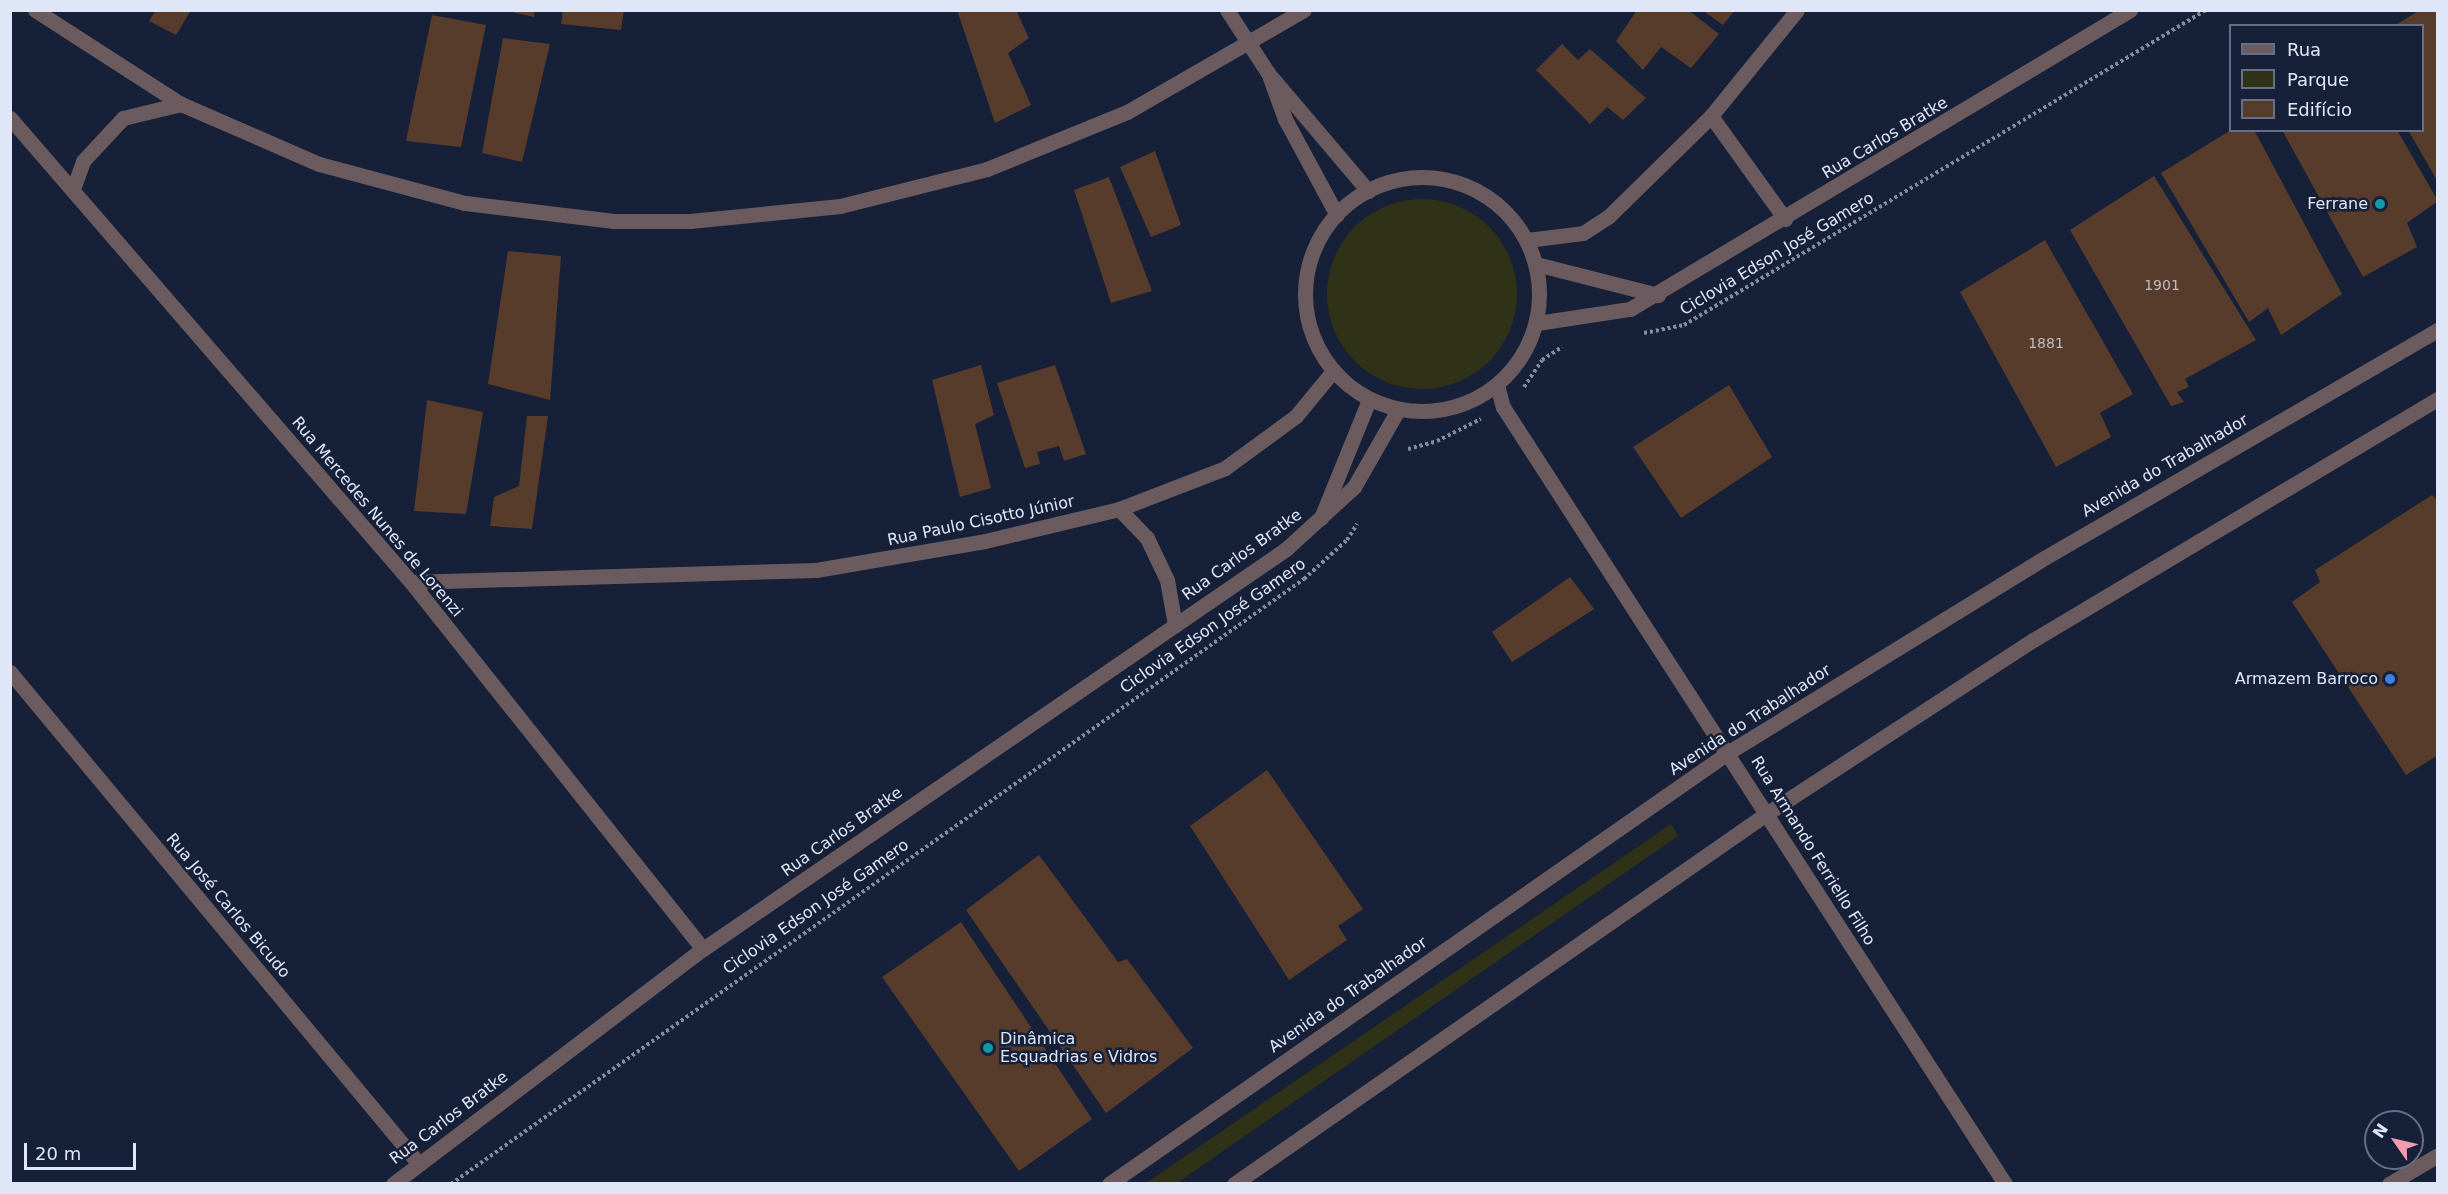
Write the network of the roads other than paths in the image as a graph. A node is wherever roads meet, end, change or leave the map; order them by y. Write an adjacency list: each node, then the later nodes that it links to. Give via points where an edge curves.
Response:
1 (35, 10): 8 (street)
2 (1227, 10): 6 (street)
3 (1304, 10): 6 (street)
4 (1797, 10): 9 (street)
5 (2130, 10): 14 (street, Rua Carlos Bratke)
6 (1248, 44): 7 (street); 8 (street, via 1127,112 987,169 840,206 690,221 539,214 391,186 319,164)
7 (1268, 73): 12 (street); 13 (street, via 1285,119)
8 (181, 104): 11 (street, via 123,118 82,161)
9 (1711, 116): 14 (street); 15 (street, via 1610,216 1583,233)
10 (10, 118): 11 (street, Rua Mercedes Nunes de Lorenzi)
11 (73, 189): 27 (street, Rua Mercedes Nunes de Lorenzi)
12 (1368, 191): 13 (street); 15 (street, via 1418,177 1444,179 1492,200)
13 (1337, 215): 20 (street, via 1314,249 1305,301 1309,326)
14 (1785, 219): 17 (street, Rua Carlos Bratke)
15 (1527, 240): 16 (street)
16 (1536, 264): 17 (street); 18 (street)
17 (1658, 294): 18 (street, Rua Carlos Bratke, via 1630,309)
18 (1537, 323): 21 (street, via 1515,366)
19 (2438, 330): 30 (street, Avenida do Trabalhador, via 2038,561)
20 (1333, 371): 23 (street); 25 (street, Rua Paulo Cisotto Júnior, via 1266,442 1224,468)
21 (1497, 385): 24 (street, via 1449,409); 30 (street, Rua Armando Ferriello Filho, via 1503,407)
22 (2438, 399): 31 (street, via 2033,640)
23 (1369, 400): 24 (street); 26 (street, Rua Carlos Bratke)
24 (1398, 410): 26 (street, Rua Carlos Bratke, via 1354,486)
25 (1119, 509): 27 (street, Rua Paulo Cisotto Júnior, via 975,543 816,570); 28 (street, via 1147,538 1167,580)
26 (1320, 521): 28 (street, Rua Carlos Bratke)
27 (411, 582): 32 (street, Rua Mercedes Nunes de Lorenzi)
28 (1175, 625): 32 (street, Rua Carlos Bratke)
29 (10, 672): 34 (street, Rua José Carlos Bicudo)
30 (1729, 752): 31 (street, Rua Armando Ferriello Filho); 36 (street, Avenida do Trabalhador)
31 (1766, 814): 37 (street); 38 (street, Rua Armando Ferriello Filho)
32 (703, 949): 34 (street, Rua Carlos Bratke)
33 (2438, 1155): 39 (street)
34 (419, 1164): 35 (street, Rua Carlos Bratke)
35 (393, 1184)
36 (1109, 1184)
37 (1234, 1184)
38 (2005, 1184)
39 (2389, 1184)

